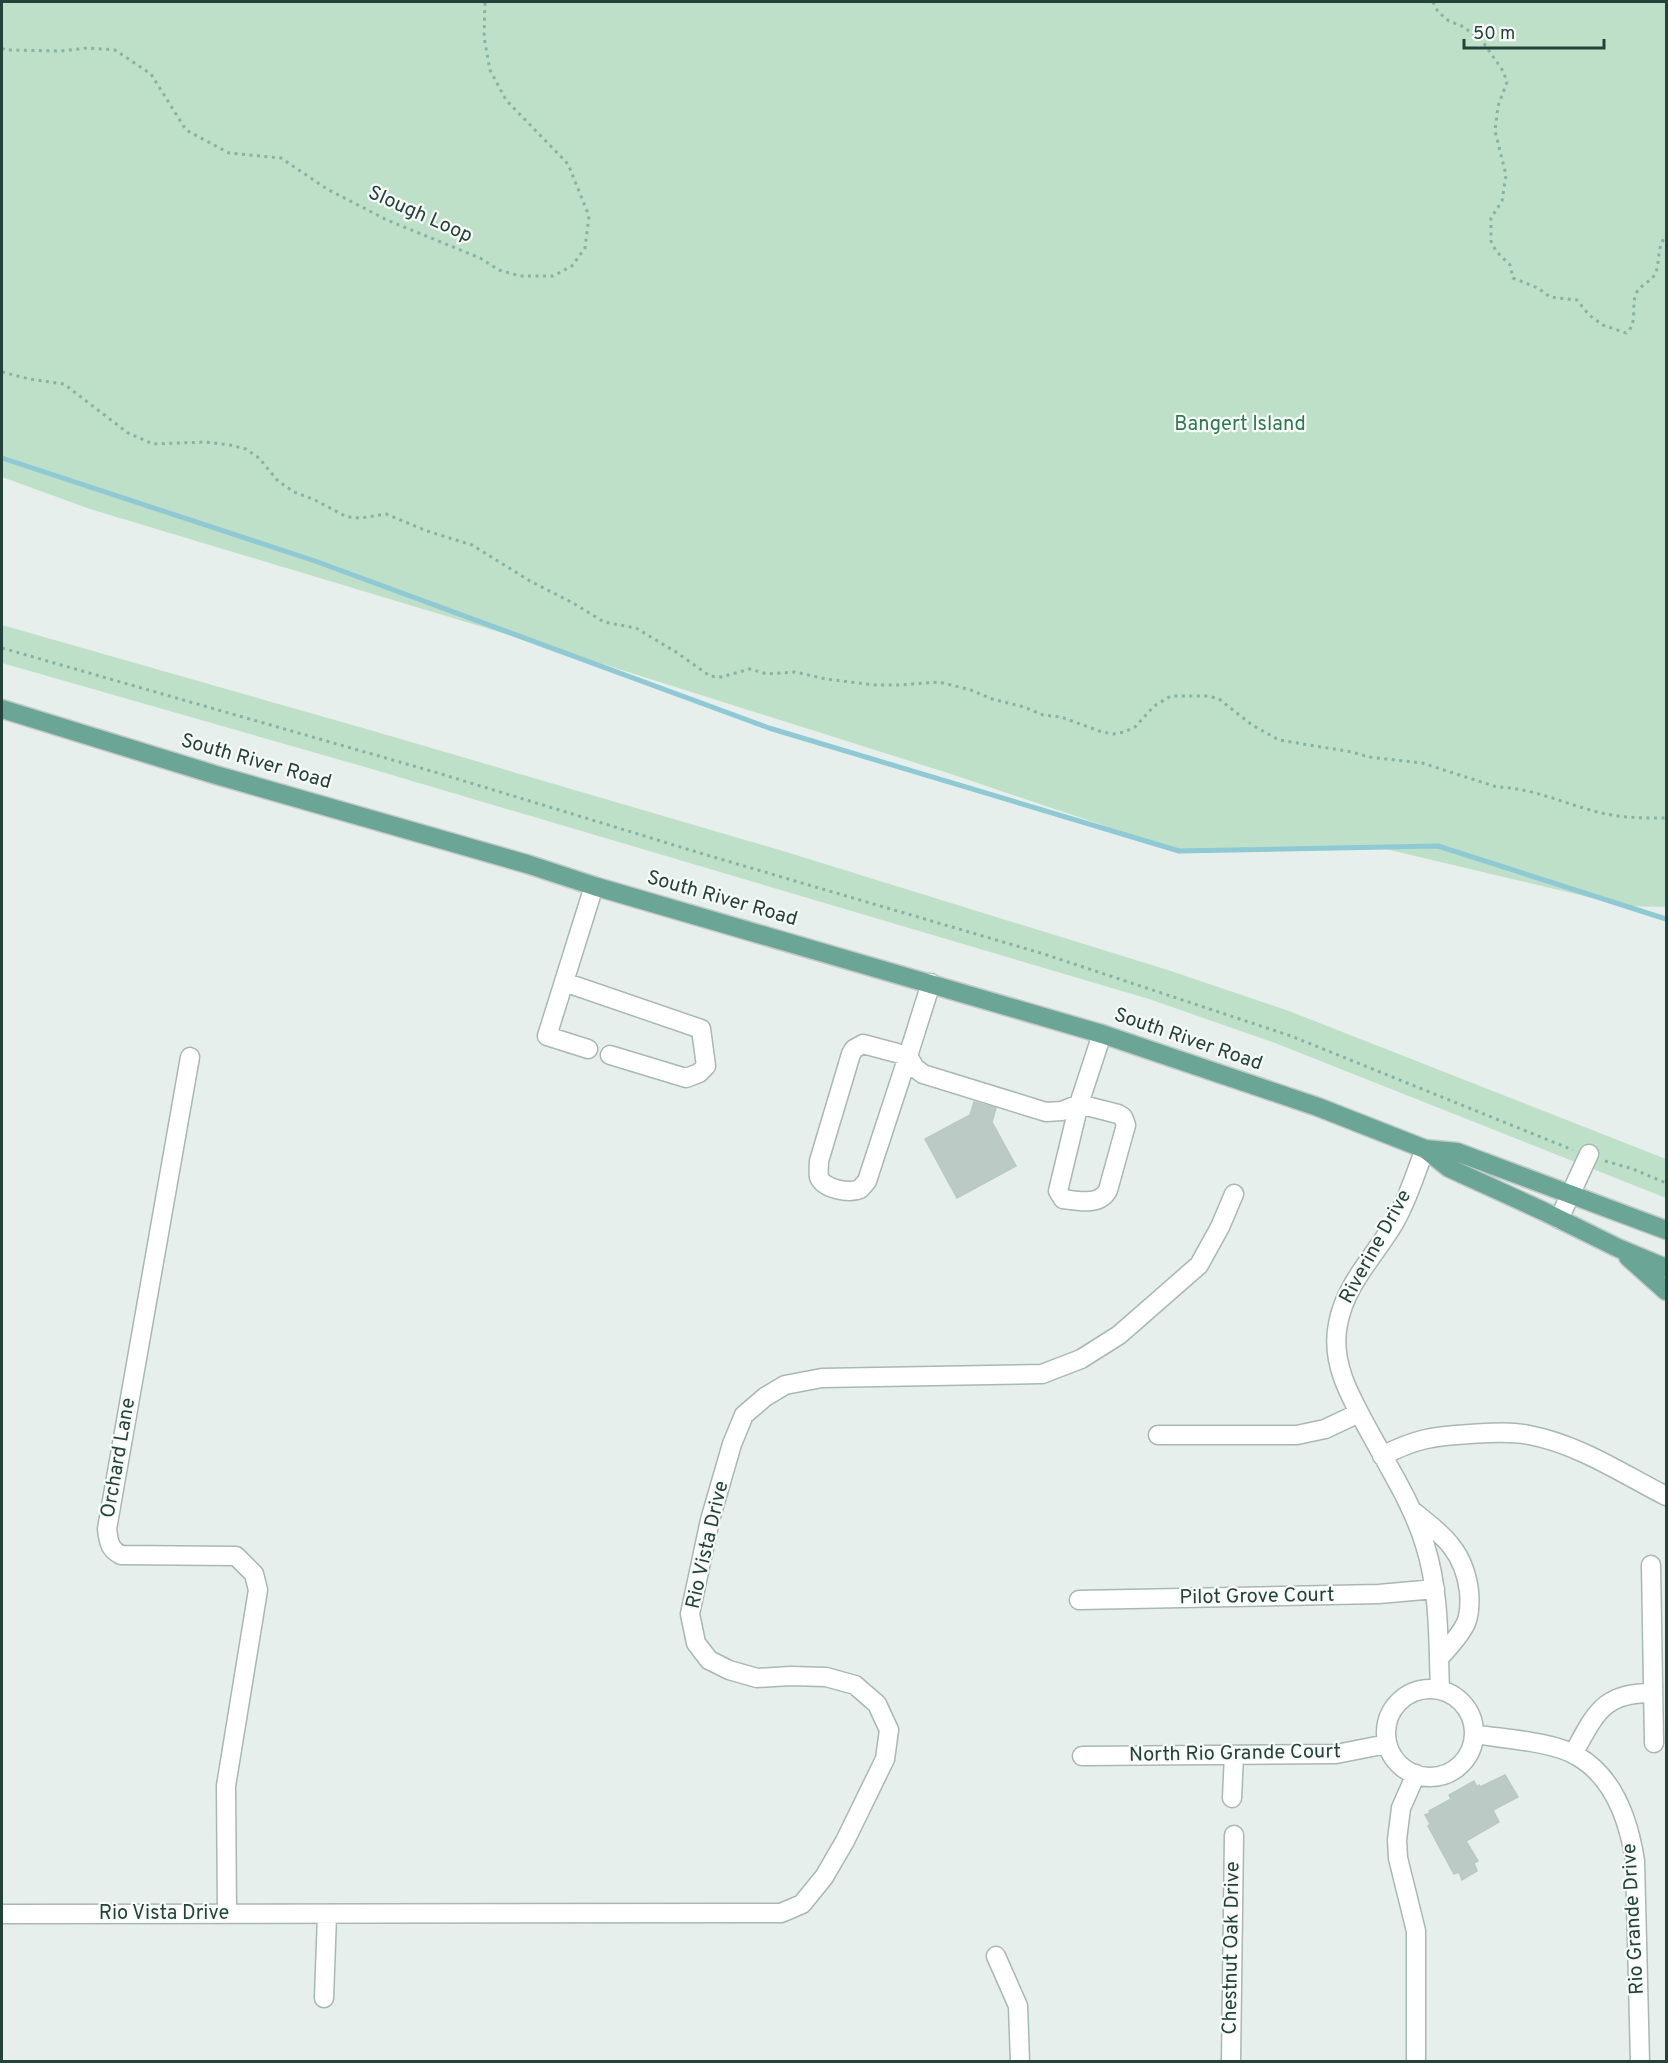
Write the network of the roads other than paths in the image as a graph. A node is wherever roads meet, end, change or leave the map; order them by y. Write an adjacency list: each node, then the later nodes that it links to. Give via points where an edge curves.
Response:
1 (2, 709): 2 (main road, South River Road)
2 (594, 886): 3 (street); 4 (main road, South River Road)
3 (564, 982): 6 (street, via 547,1036); 7 (street, via 700,1029 706,1066 686,1078)
4 (931, 983): 5 (main road, South River Road); 8 (street)
5 (1102, 1034): 10 (street); 11 (main road, South River Road, via 1318,1107)
6 (588, 1049)
7 (610, 1055)
8 (908, 1056): 8 (street, via 865,1186 847,1192 825,1185 819,1175 819,1161 854,1049 871,1045); 10 (street, via 923,1074 1046,1112)
9 (190, 1057): 41 (street, Orchard Lane, via 107,1529 109,1545 121,1556 236,1556 254,1574 258,1590 226,1786)
10 (1080, 1104): 10 (street, via 1058,1191 1063,1199 1096,1201 1108,1190 1126,1125 1118,1114)
11 (1425, 1149): 14 (main road, South River Road, via 1456,1152); 15 (main road, South River Road, via 1449,1168); 21 (street, Riverine Drive, via 1394,1223 1351,1287 1338,1322 1336,1352)
12 (1589, 1154): 14 (street)
13 (1234, 1194): 43 (street, Rio Vista Drive, via 1199,1266 1119,1335 1081,1359 1042,1374 822,1378 785,1386 765,1396 744,1415 710,1520 694,1594 690,1614 696,1643 709,1660 757,1678 826,1677 855,1685 877,1704 889,1730 885,1759 844,1841 824,1877 801,1904 781,1913)
14 (1571, 1196): 15 (street); 16 (main road, South River Road); 17 (main road)
15 (1559, 1219): 18 (main road, South River Road)
16 (1666, 1230)
17 (1666, 1243)
18 (1615, 1246): 19 (main road, South River Road); 20 (main road)
19 (1666, 1268)
20 (1666, 1291)
21 (1359, 1413): 22 (street, via 1325,1429 1297,1435); 23 (street, Riverine Drive)
22 (1158, 1435)
23 (1382, 1456): 24 (street, via 1405,1444 1438,1436 1529,1435 1573,1449); 25 (street, Riverine Drive)
24 (1666, 1496)
25 (1411, 1510): 27 (street, Riverine Drive, via 1425,1545); 29 (street, Riverine Drive, via 1449,1542 1462,1562 1468,1586 1465,1626)
26 (1651, 1565): 31 (street)
27 (1435, 1589): 28 (street, Pilot Grove Court, via 1379,1594); 29 (street, Riverine Drive)
28 (1079, 1600)
29 (1440, 1657): 30 (street, Riverine Drive)
30 (1440, 1690): 32 (street, via 1465,1708); 34 (street, via 1418,1691 1398,1702 1388,1721)
31 (1653, 1694): 33 (street); 35 (street, via 1628,1694 1609,1702 1593,1718)
32 (1474, 1734): 35 (street, Rio Grande Drive, via 1545,1745); 38 (street, via 1469,1752 1455,1768 1438,1775)
33 (1654, 1743)
34 (1387, 1744): 36 (street, North Rio Grande Court, via 1336,1754); 38 (street, via 1400,1765)
35 (1573, 1754): 49 (street, Rio Grande Drive, via 1604,1782 1631,1837 1635,1861)
36 (1234, 1755): 37 (street, North Rio Grande Court); 39 (street)
37 (1082, 1756)
38 (1416, 1774): 48 (street, via 1401,1808 1397,1840 1416,1931)
39 (1232, 1798)
40 (1234, 1835): 47 (street, Chestnut Oak Drive)
41 (227, 1913): 42 (street, Rio Vista Drive); 43 (street, Rio Vista Drive)
42 (2, 1914)
43 (327, 1915): 45 (street)
44 (996, 1956): 46 (street, via 1018,2006)
45 (324, 1998)
46 (1020, 2061)
47 (1231, 2061)
48 (1416, 2061)
49 (1640, 2061)

